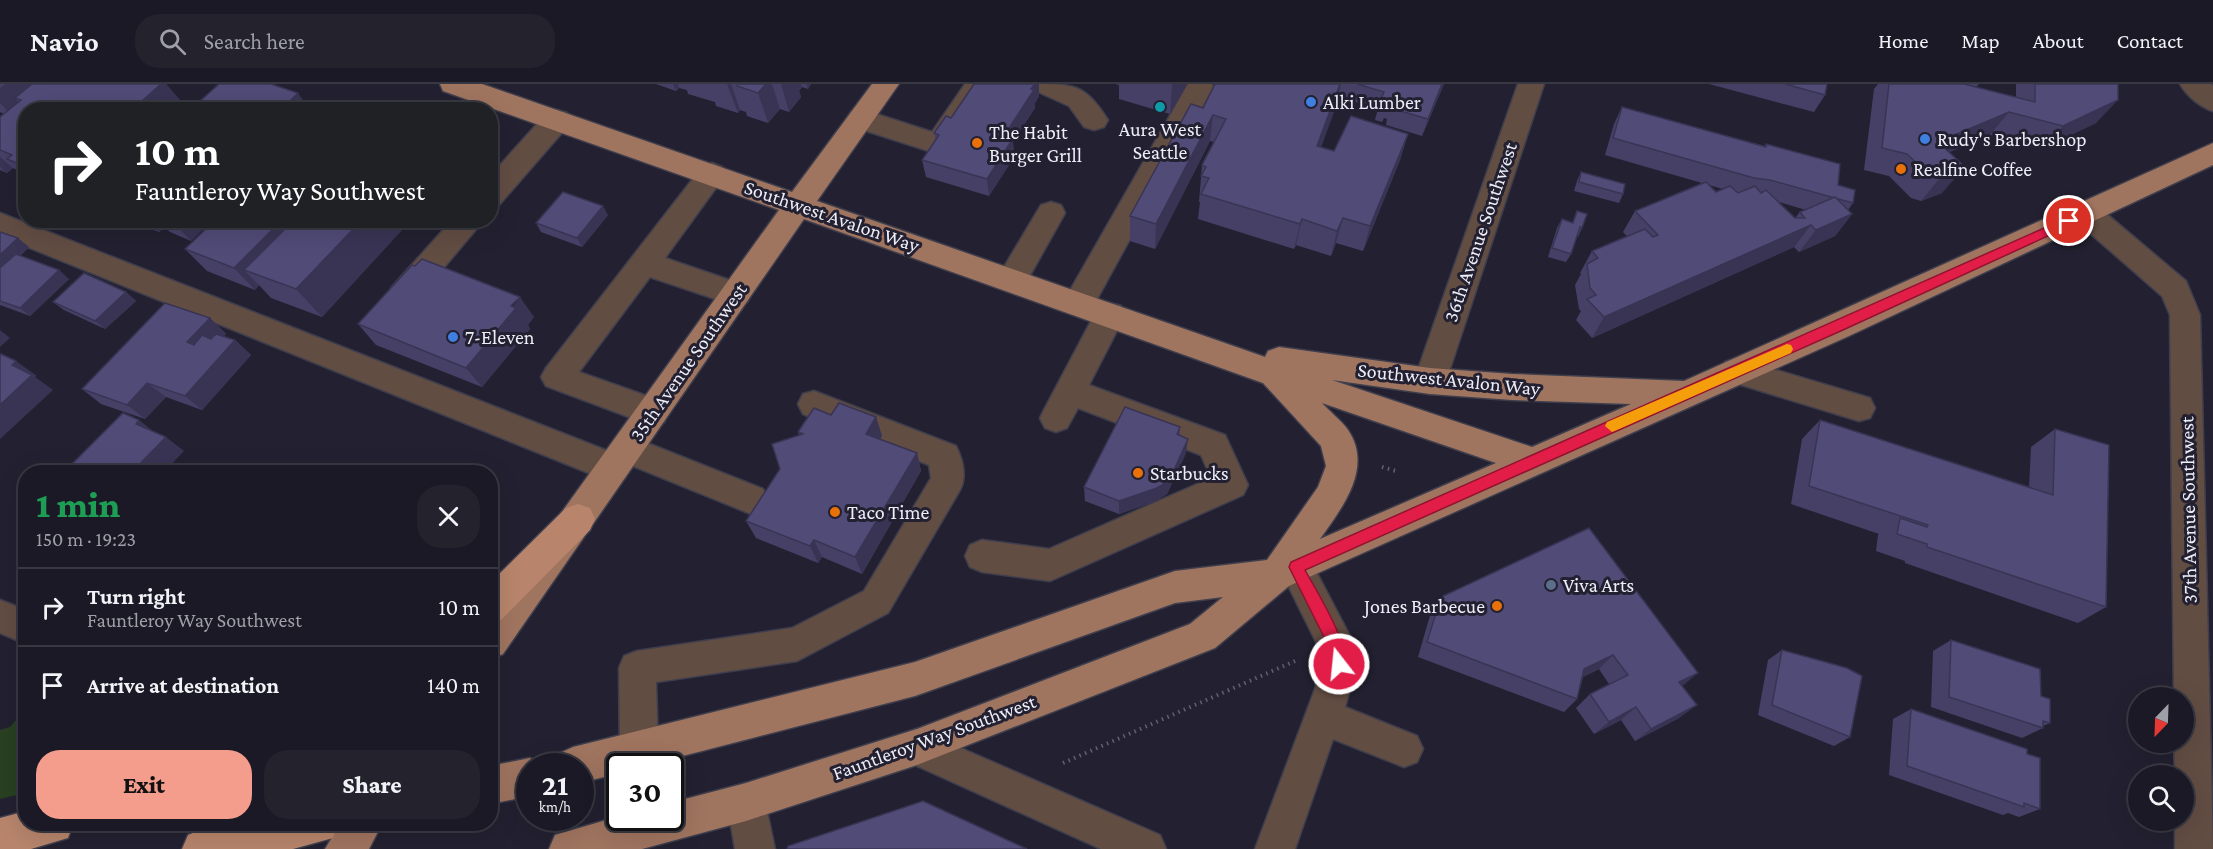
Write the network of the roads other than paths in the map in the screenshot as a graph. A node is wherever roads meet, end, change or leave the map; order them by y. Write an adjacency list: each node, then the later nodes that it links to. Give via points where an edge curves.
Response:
1 (453, 84): 10 (main road, Southwest Avalon Way)
2 (886, 84): 9 (main road, 35th Avenue Southwest)
3 (978, 84): 9 (street, via 938,144)
4 (1046, 84): 11 (street, via 1079,99)
5 (1530, 84): 29 (street, 36th Avenue Southwest)
6 (2193, 84): 8 (street)
7 (1200, 87): 23 (street)
8 (2213, 101)
9 (861, 119): 15 (main road, 35th Avenue Southwest)
10 (557, 120): 13 (main road, Southwest Avalon Way); 14 (street)
11 (1094, 120)
12 (2213, 153): 17 (main road, Fauntleroy Way Southwest)
13 (712, 174): 15 (main road, Southwest Avalon Way); 20 (street)
14 (498, 187)
15 (799, 204): 21 (main road, Southwest Avalon Way); 22 (main road, 35th Avenue Southwest)
16 (1051, 213): 21 (street)
17 (2086, 213): 28 (main road, Fauntleroy Way Southwest); 61 (street, 37th Avenue Southwest, via 2175,289 2184,315)
18 (0, 224): 35 (street)
19 (463, 228): 24 (street)
20 (645, 263): 22 (street); 33 (street, via 557,377)
21 (1012, 280): 23 (main road, Southwest Avalon Way)
22 (736, 294): 33 (main road, 35th Avenue Southwest)
23 (1079, 303): 25 (main road, Southwest Avalon Way)
24 (387, 313)
25 (1110, 315): 26 (main road, Southwest Avalon Way); 39 (street, via 1063,404 1213,445 1231,485 1050,565)
26 (1210, 350): 27 (main road, Southwest Avalon Way); 29 (main road, Southwest Avalon Way)
27 (1271, 371): 34 (main road, Southwest Avalon Way); 40 (main road, via 1336,440 1342,466 1332,494)
28 (1736, 371): 30 (main road, Fauntleroy Way Southwest); 32 (street)
29 (1430, 381): 30 (main road, Southwest Avalon Way); 34 (main road)
30 (1690, 393): 36 (main road, Fauntleroy Way Southwest)
31 (814, 404): 46 (street, via 944,456 948,480 876,602 798,644 637,668)
32 (1859, 408)
33 (653, 412): 35 (main road, 35th Avenue Southwest)
34 (1384, 412): 36 (main road, Southwest Avalon Way)
35 (620, 459): 37 (street); 38 (main road, 35th Avenue Southwest)
36 (1532, 461): 40 (main road, Fauntleroy Way Southwest)
37 (751, 499)
38 (578, 519): 41 (highway); 42 (main road, 35th Avenue Southwest)
39 (982, 556)
40 (1286, 571): 43 (street, via 1336,645 1339,664); 44 (main road, Fauntleroy Way Southwest, via 1202,636); 46 (main road, Fauntleroy Way Southwest, via 1175,587 915,679)
41 (498, 599)
42 (498, 631)
43 (1323, 717): 45 (street); 60 (street)
44 (917, 747): 50 (main road, Fauntleroy Way Southwest); 59 (street)
45 (1404, 749)
46 (639, 750): 47 (main road, Fauntleroy Way Southwest)
47 (594, 761)
48 (516, 780): 49 (main road)
49 (498, 783)
50 (746, 802): 57 (main road, Fauntleroy Way Southwest); 58 (street)
51 (25, 831): 54 (highway)
52 (286, 831): 55 (highway)
53 (358, 831): 56 (main road)
54 (0, 837)
55 (202, 849)
56 (345, 849)
57 (569, 849)
58 (755, 849)
59 (1146, 849)
60 (1275, 849)
61 (2195, 849)

